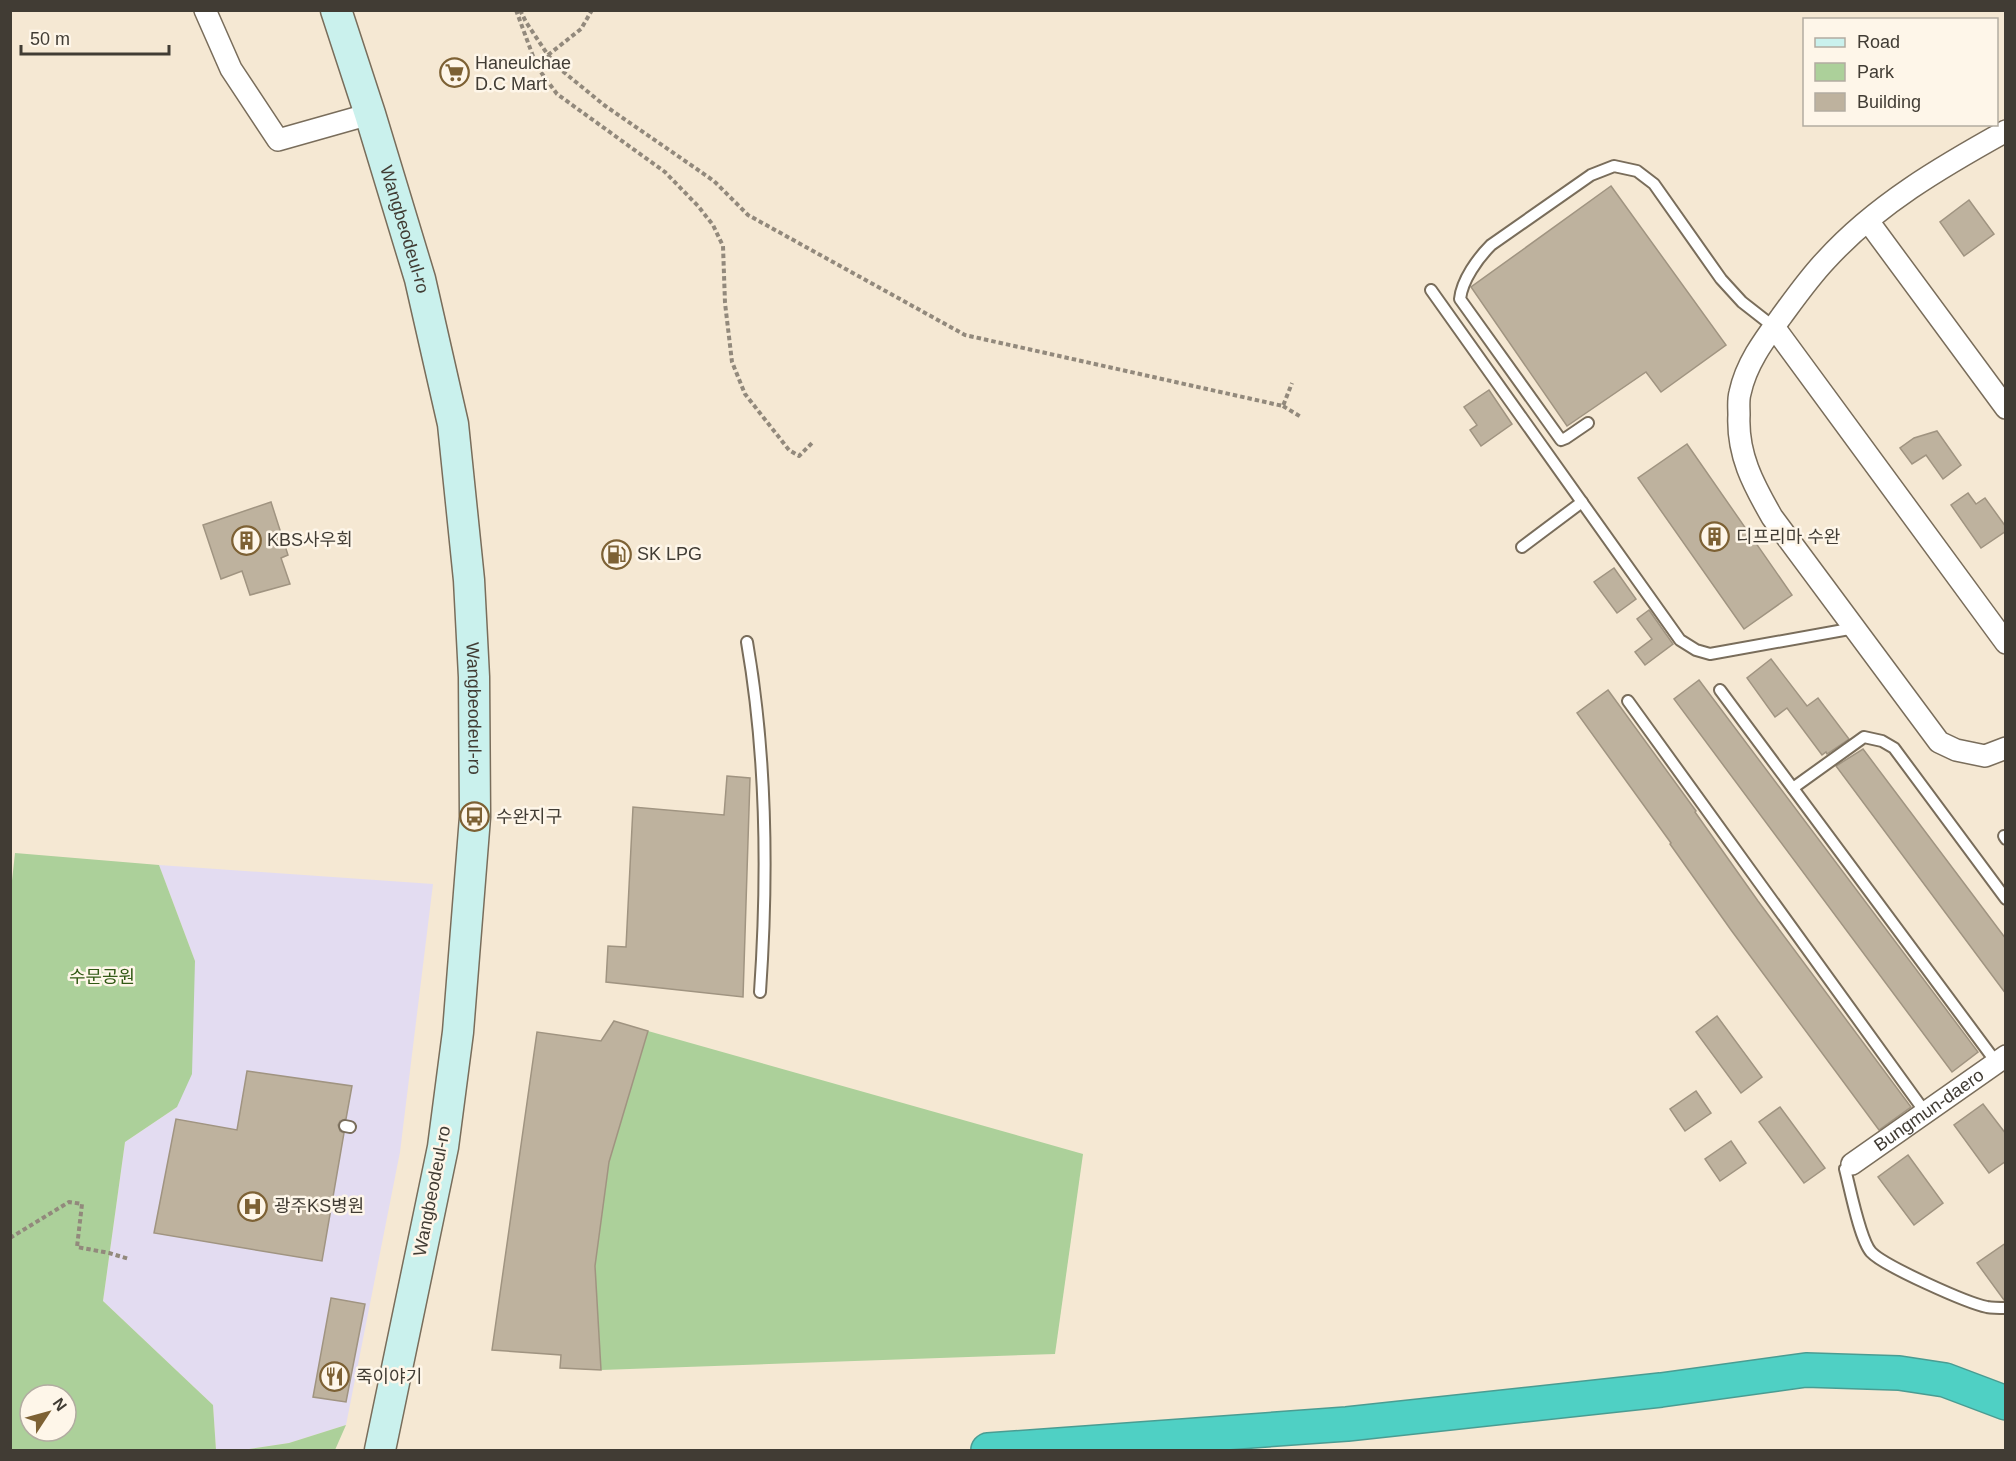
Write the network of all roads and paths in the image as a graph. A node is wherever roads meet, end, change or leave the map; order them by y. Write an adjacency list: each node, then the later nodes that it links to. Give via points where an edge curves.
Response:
1 (205, 10): 6 (street, via 231,69 278,140)
2 (336, 10): 6 (main road, Wangbeodeul-ro)
3 (518, 10): 5 (path); 16 (path, via 537,67 557,94 664,172 713,225 723,246 732,362 745,394 789,450 799,456)
4 (592, 10): 5 (path, via 581,29)
5 (548, 55): 12 (path, via 604,105 714,181 748,215 965,334)
6 (370, 114): 35 (main road, Wangbeodeul-ro, via 420,279 453,424 469,580 474,677 475,817 457,1043 443,1147)
7 (2006, 131): 8 (street, via 1904,192)
8 (1868, 221): 10 (street, via 1825,261); 13 (street)
9 (1431, 290): 17 (lane)
10 (1774, 327): 15 (lane, via 1721,279 1654,184 1637,171 1614,166 1591,175 1491,245 1461,290 1460,299 1561,440); 19 (street, via 1749,365 1739,393 1742,453 1752,483 1772,517); 21 (street)
11 (1292, 383): 12 (path)
12 (1283, 406): 14 (path)
13 (2006, 408)
14 (1300, 417)
15 (1588, 423)
16 (813, 442)
17 (1582, 502): 18 (lane); 19 (lane, via 1680,639 1696,651 1710,654)
18 (1522, 547)
19 (1855, 628): 24 (street, via 1939,741 1956,750 1985,756)
20 (747, 642): 27 (lane, via 755,689 765,852)
21 (2006, 643)
22 (1720, 690): 25 (lane)
23 (1628, 701): 29 (lane)
24 (2006, 748)
25 (1793, 788): 26 (lane, via 1864,737 1881,741 1894,748); 28 (lane)
26 (2006, 899)
27 (760, 992)
28 (2001, 1059): 29 (street, Bungmun-daero)
29 (1925, 1112): 30 (street, Bungmun-daero)
30 (1852, 1164): 33 (lane, via 1845,1169 1870,1252 1966,1301)
31 (10, 1238): 32 (path, via 69,1202 82,1204 77,1247)
32 (129, 1259)
33 (2006, 1308)
34 (2006, 1403): 36 (highway, via 1945,1380 1899,1373 1806,1370 1347,1424)
35 (381, 1450)
36 (988, 1450)

